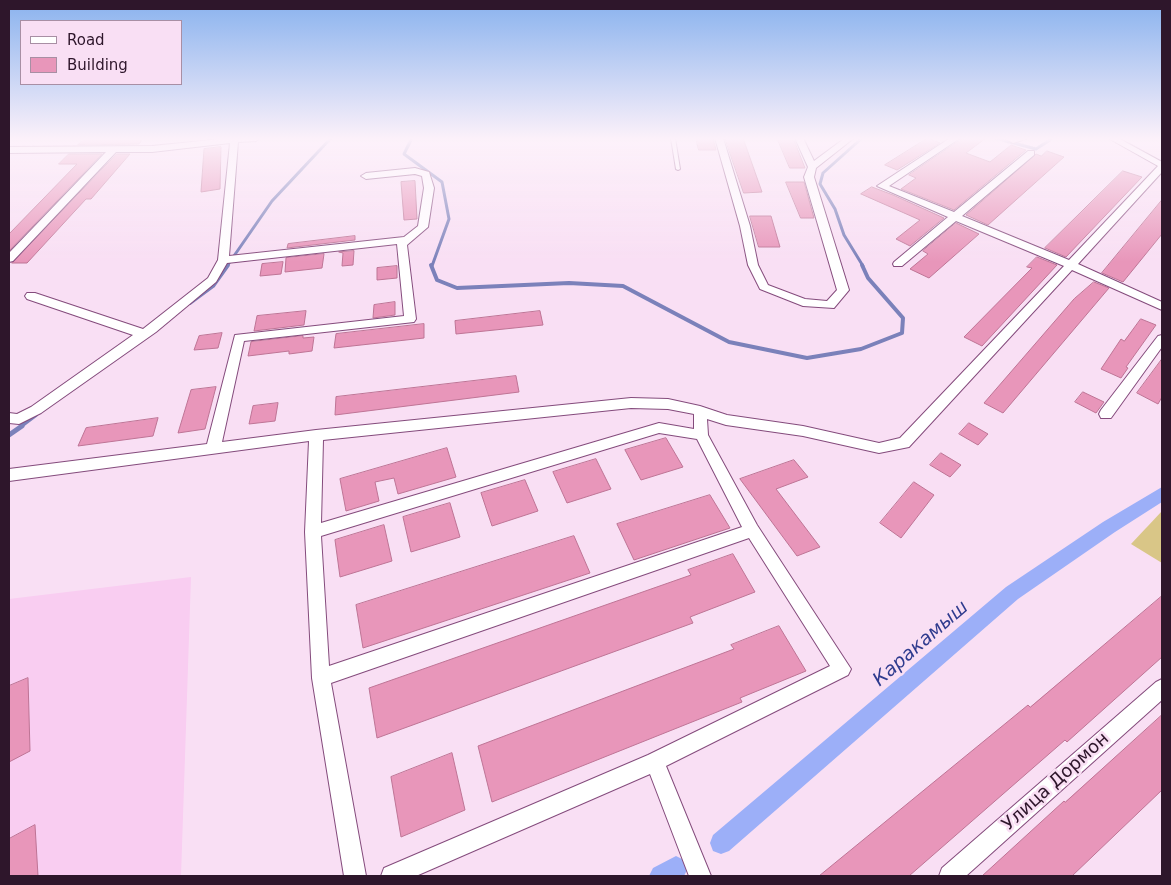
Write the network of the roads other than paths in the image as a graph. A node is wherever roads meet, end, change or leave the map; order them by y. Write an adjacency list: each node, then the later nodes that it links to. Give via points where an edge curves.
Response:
1 (85, 179): 11 (street)
2 (231, 179): 12 (street)
3 (427, 179): 10 (street, via 429,188 423,227)
4 (731, 179): 5 (street, via 753,265 764,287 803,302 830,305 844,290)
5 (810, 179)
6 (892, 179): 9 (street, via 882,186)
7 (999, 179): 9 (street)
8 (1150, 179): 14 (street)
9 (955, 216): 13 (street); 14 (street)
10 (407, 240): 12 (street); 24 (street, via 402,244 410,318 238,338)
11 (9, 259)
12 (222, 260): 17 (street, via 212,280)
13 (898, 264)
14 (1071, 265): 16 (street); 19 (street, via 904,443 879,448 803,431 726,420)
15 (31, 296): 17 (street, via 132,331)
16 (1162, 306)
17 (144, 332): 21 (street, via 36,410 19,418)
18 (1162, 339): 20 (street)
19 (700, 411): 22 (street, via 668,404 631,404); 23 (street)
20 (1106, 414)
21 (9, 418)
22 (316, 435): 24 (street); 27 (street)
23 (701, 435): 26 (street); 27 (street, via 659,428)
24 (212, 449): 25 (street)
25 (9, 475)
26 (752, 530): 28 (street); 30 (street, via 842,670)
27 (313, 532): 28 (street)
28 (321, 678): 31 (street)
29 (1162, 688): 34 (street, Улица Дормон)
30 (655, 762): 32 (street); 33 (street)
31 (355, 876)
32 (392, 876)
33 (700, 876)
34 (950, 876)

